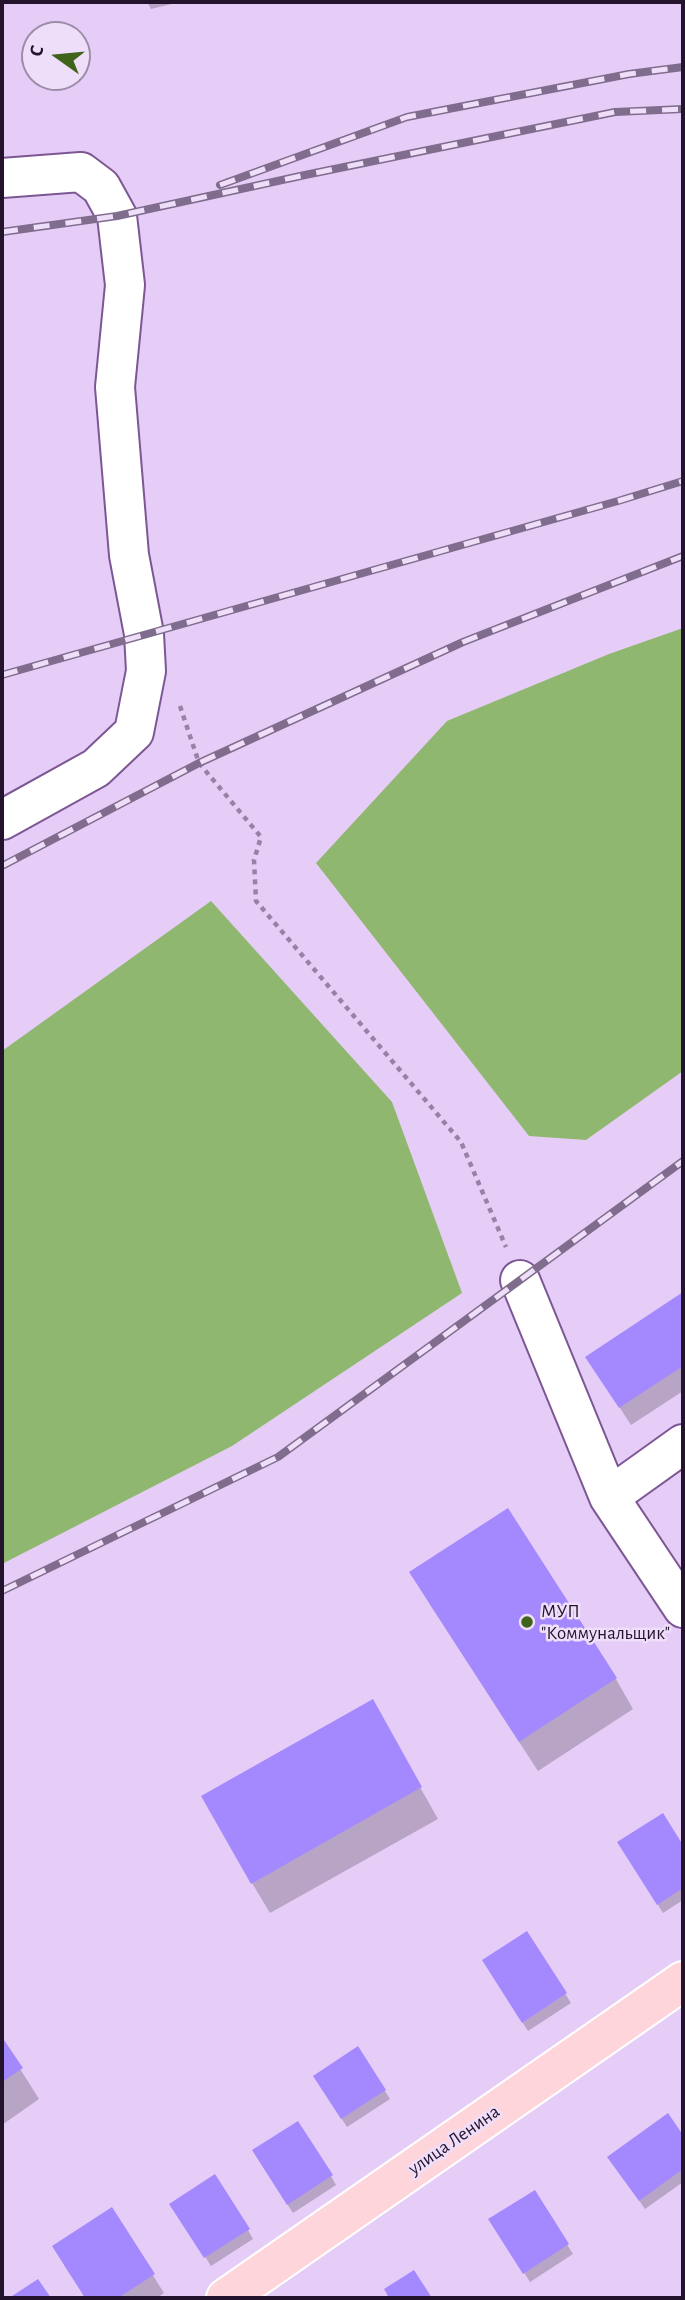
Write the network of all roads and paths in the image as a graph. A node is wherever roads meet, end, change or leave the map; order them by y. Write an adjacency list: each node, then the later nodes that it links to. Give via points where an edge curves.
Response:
1 (2, 178): 3 (street, via 81,172 101,187 117,216 125,285 115,387 129,555 146,671 134,732 96,768)
2 (178, 701): 4 (path, via 199,763 261,837 254,860 256,901 461,1142)
3 (2, 820)
4 (520, 1280): 6 (street)
5 (683, 1444): 6 (street)
6 (609, 1497): 7 (street)
7 (683, 1608)
8 (683, 1981): 9 (main road, улица Ленина)
9 (226, 2298)

